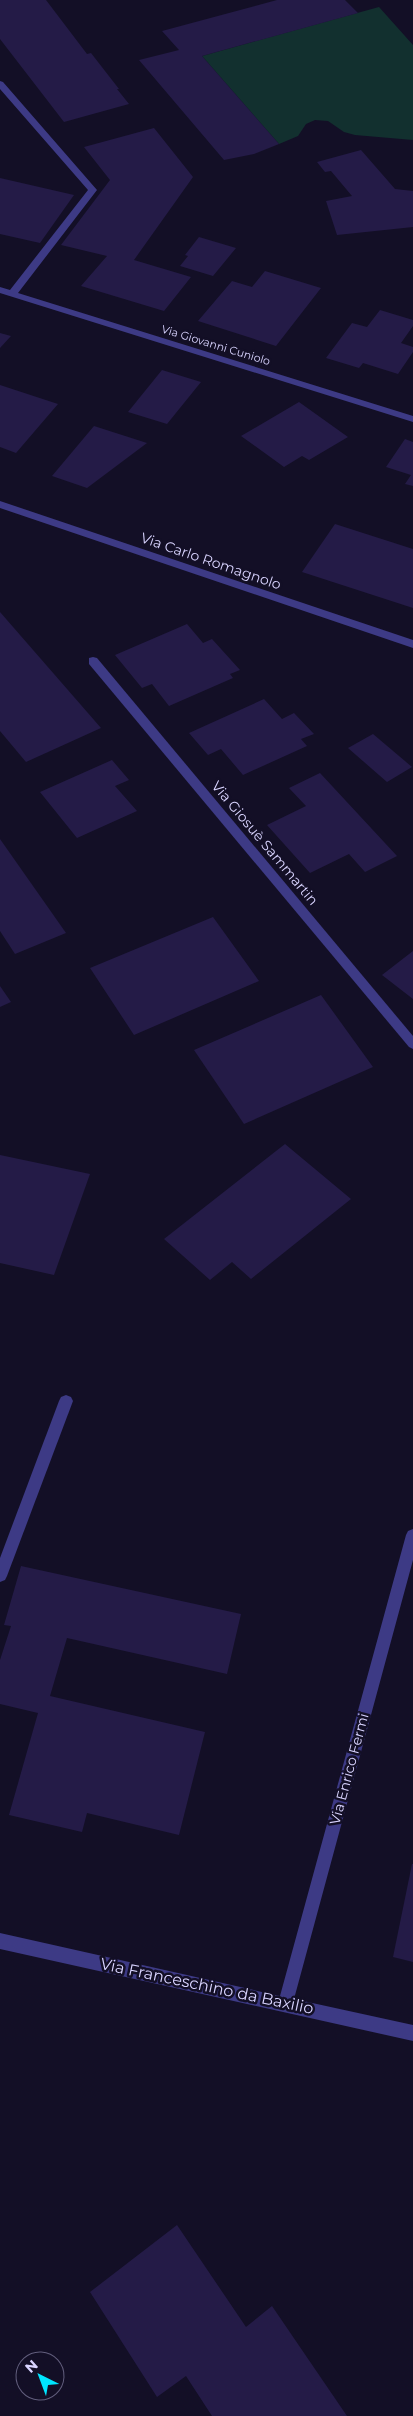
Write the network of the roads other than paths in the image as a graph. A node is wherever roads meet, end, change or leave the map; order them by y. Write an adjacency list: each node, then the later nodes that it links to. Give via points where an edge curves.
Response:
1 (0, 84): 3 (street, via 93,190)
2 (0, 290): 3 (street, Via Giovanni Cuniolo)
3 (12, 294): 4 (street, Via Giovanni Cuniolo)
4 (413, 419)
5 (0, 504): 6 (street, Via Carlo Romagnolo)
6 (413, 644)
7 (94, 661): 8 (street, Via Giosuè Sammartin)
8 (413, 1044)
9 (66, 1401): 11 (street)
10 (413, 1535): 13 (street, Via Enrico Fermi)
11 (0, 1576)
12 (0, 1941): 13 (street, Via Franceschino da Baxilio)
13 (285, 2004): 14 (street, Via Franceschino da Baxilio)
14 (413, 2033)

